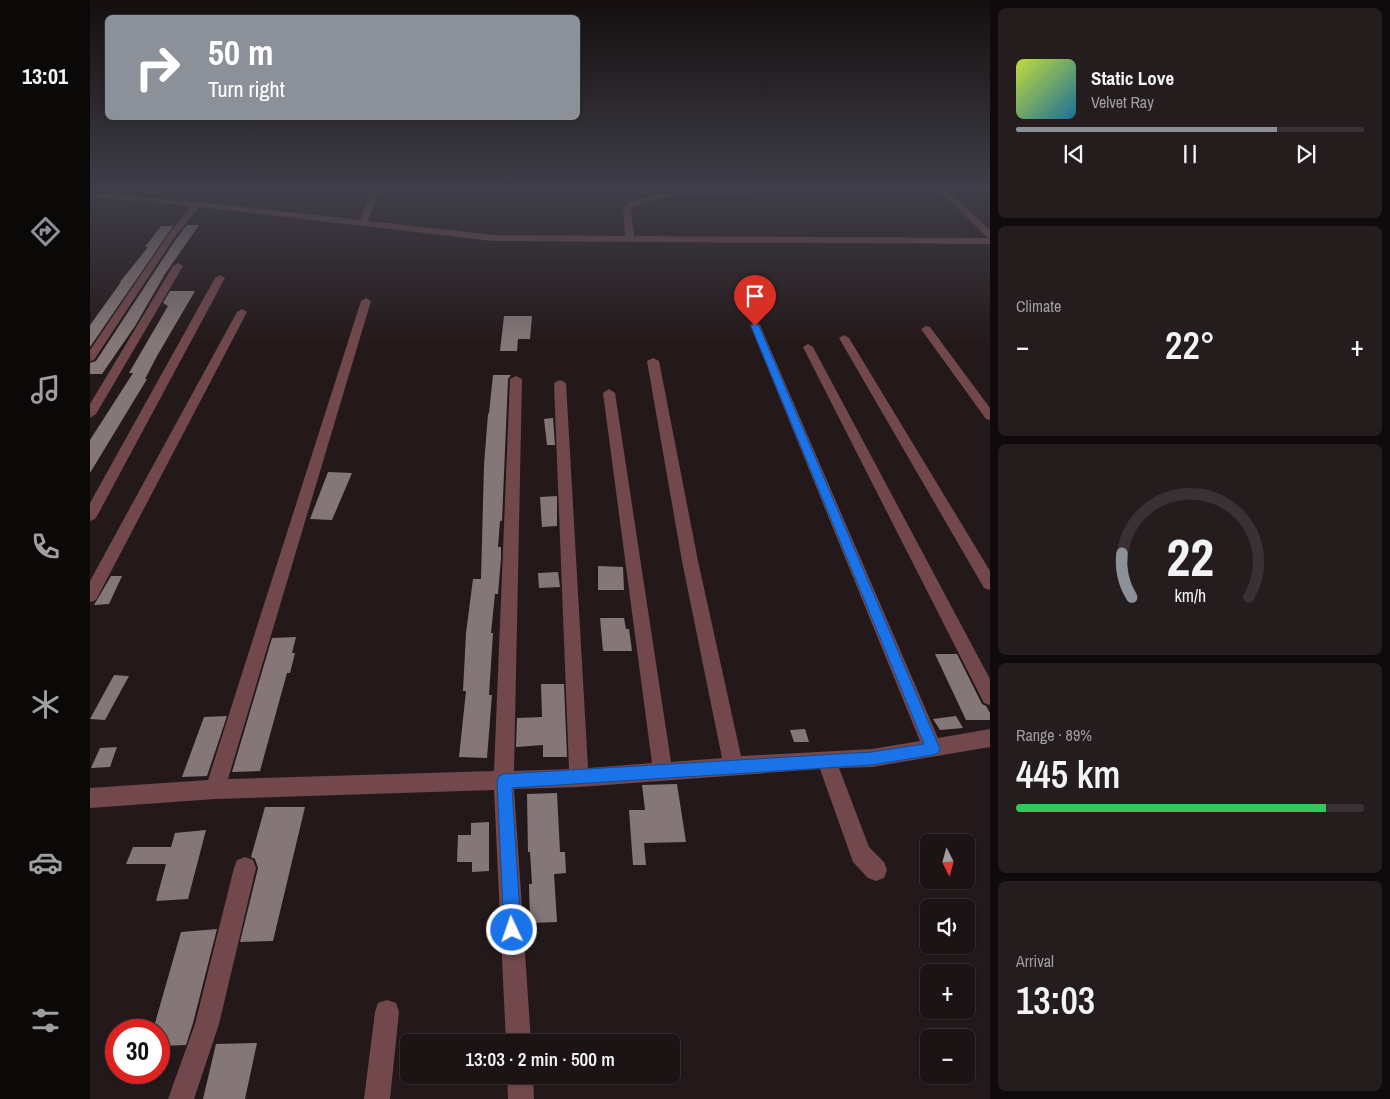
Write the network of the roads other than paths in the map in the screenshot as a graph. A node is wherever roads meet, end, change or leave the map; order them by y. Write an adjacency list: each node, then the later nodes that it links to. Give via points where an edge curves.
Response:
1 (170, 241): 10 (street)
2 (178, 266): 15 (street)
3 (220, 278): 17 (street)
4 (366, 301): 28 (street)
5 (242, 312): 19 (street)
6 (755, 326): 22 (street)
7 (926, 329): 16 (street)
8 (844, 338): 18 (street)
9 (808, 347): 20 (street)
10 (90, 358)
11 (653, 361): 24 (street)
12 (516, 379): 27 (street)
13 (560, 383): 26 (street)
14 (609, 393): 25 (street)
15 (90, 414)
16 (990, 416)
17 (90, 516)
18 (990, 584)
19 (90, 596)
20 (990, 697)
21 (990, 738): 22 (street)
22 (933, 749): 23 (street, via 872,758)
23 (826, 760): 24 (street); 31 (street, via 861,854)
24 (733, 766): 25 (street)
25 (664, 771): 26 (street)
26 (579, 778): 27 (street)
27 (504, 781): 28 (street); 33 (street)
28 (215, 789): 29 (street)
29 (90, 798)
30 (245, 868): 35 (street, via 207,1024)
31 (876, 870)
32 (387, 1012): 36 (street)
33 (518, 1034)
34 (521, 1084): 37 (street)
35 (181, 1099)
36 (377, 1099)
37 (522, 1099)

